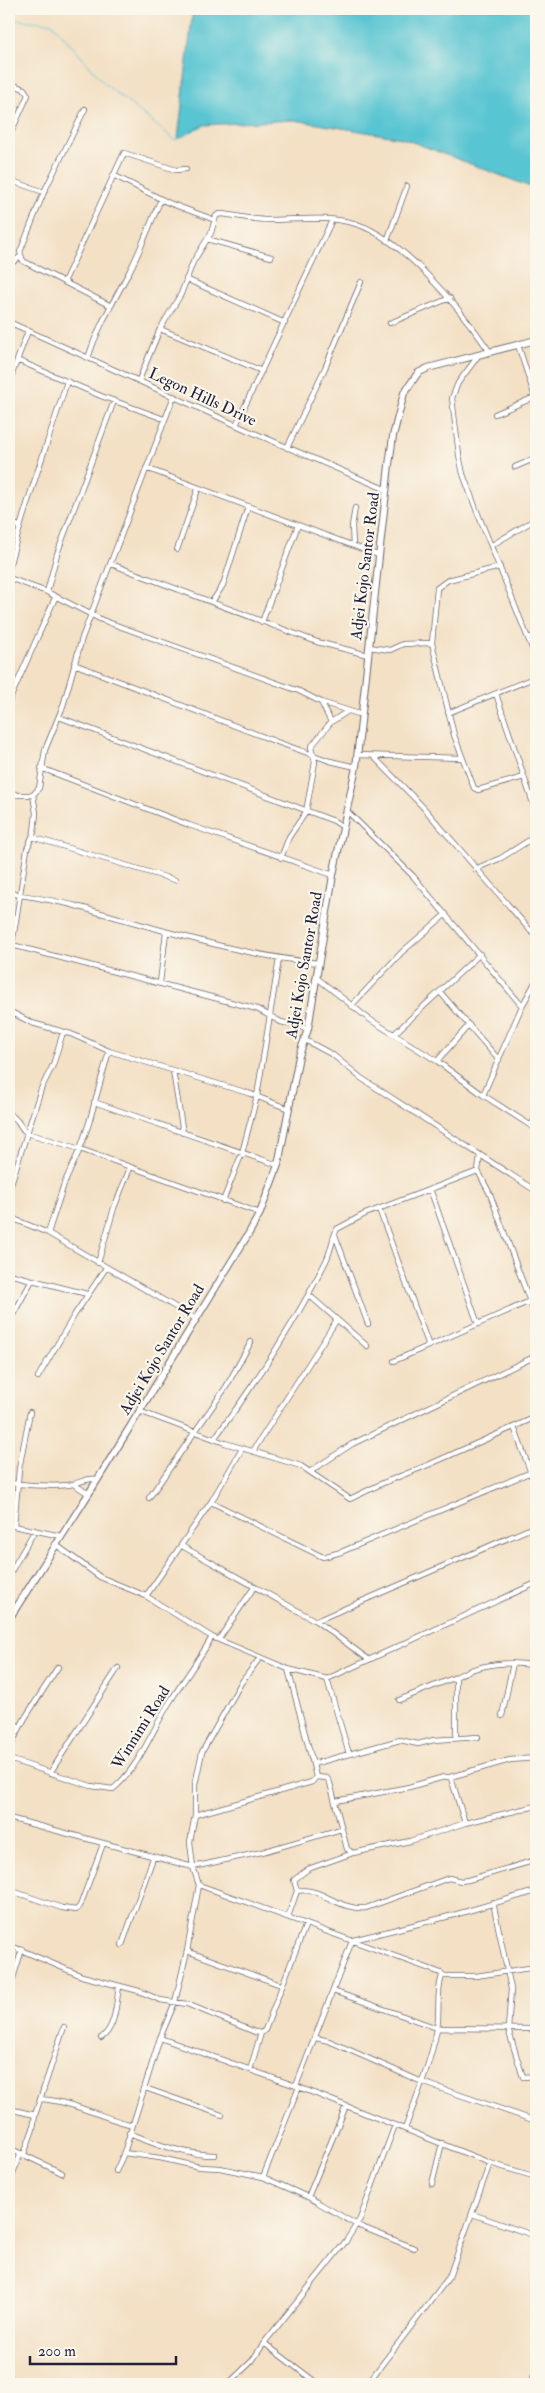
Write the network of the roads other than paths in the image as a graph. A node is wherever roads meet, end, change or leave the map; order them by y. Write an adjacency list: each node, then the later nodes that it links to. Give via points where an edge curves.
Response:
1 (9, 83): 3 (street, via 24,89 28,95)
2 (84, 109): 8 (street)
3 (9, 137)
4 (186, 169): 5 (street, via 176,170 124,153)
5 (113, 175): 9 (street); 18 (street)
6 (9, 180): 8 (street)
7 (406, 186): 13 (street)
8 (44, 192): 14 (street, via 20,248)
9 (161, 199): 10 (street); 21 (street, via 128,274)
10 (215, 220): 11 (street, via 220,214 258,219); 12 (street)
11 (332, 220): 13 (street, via 360,225); 23 (street)
12 (207, 239): 15 (street); 17 (street)
13 (387, 241): 20 (street)
14 (20, 256): 16 (street); 18 (street, via 34,268)
15 (272, 257)
16 (9, 265)
17 (186, 279): 23 (street); 25 (street)
18 (64, 282): 21 (street)
19 (361, 282): 43 (street)
20 (450, 298): 24 (street); 29 (street)
21 (110, 305): 31 (street)
22 (9, 322): 26 (street, Legon Hills Drive)
23 (285, 323): 33 (street)
24 (390, 323)
25 (160, 329): 33 (street); 35 (street)
26 (28, 331): 31 (street, Legon Hills Drive); 32 (street)
27 (536, 340): 28 (street, Adjei Kojo Santor Road)
28 (518, 345): 29 (street, Adjei Kojo Santor Road); 38 (street)
29 (490, 352): 30 (street, Adjei Kojo Santor Road)
30 (478, 356): 48 (street, Adjei Kojo Santor Road, via 428,368 412,380 404,393 393,436); 55 (street, via 458,383 451,407 463,474)
31 (88, 358): 35 (street, Legon Hills Drive)
32 (17, 360): 34 (street); 36 (street)
33 (262, 371): 42 (street)
34 (9, 380)
35 (139, 380): 37 (street, Legon Hills Drive)
36 (67, 381): 39 (street); 53 (street)
37 (174, 396): 41 (street); 42 (street, Legon Hills Drive)
38 (536, 398): 40 (street)
39 (114, 401): 41 (street); 63 (street)
40 (495, 414)
41 (164, 420): 45 (street)
42 (236, 425): 43 (street, Legon Hills Drive)
43 (287, 448): 48 (street, Legon Hills Drive)
44 (536, 458): 46 (street)
45 (146, 468): 47 (street); 59 (street)
46 (515, 468)
47 (198, 489): 49 (street); 57 (street)
48 (387, 490): 58 (street, Adjei Kojo Santor Road)
49 (248, 507): 54 (street); 65 (street, via 223,586)
50 (355, 508): 56 (street)
51 (536, 519): 55 (street)
52 (9, 522): 53 (street)
53 (19, 526): 60 (street)
54 (298, 526): 56 (street); 67 (street)
55 (492, 544): 61 (street)
56 (353, 545): 58 (street)
57 (177, 550)
58 (378, 555): 71 (street, Adjei Kojo Santor Road)
59 (111, 564): 65 (street); 66 (street)
60 (9, 568)
61 (500, 568): 69 (street); 70 (street, via 448,580 437,588)
62 (9, 578): 63 (street)
63 (47, 592): 64 (street)
64 (55, 598): 66 (street); 77 (street)
65 (212, 602): 67 (street)
66 (92, 614): 74 (street); 78 (street)
67 (262, 622): 72 (street, via 322,644)
68 (536, 635): 69 (street)
69 (528, 638): 73 (street)
70 (432, 643): 71 (street, via 403,644 390,650); 80 (street)
71 (369, 647): 72 (street, Adjei Kojo Santor Road)
72 (368, 655): 81 (street, Adjei Kojo Santor Road)
73 (536, 658)
74 (74, 664): 82 (street); 84 (street)
75 (536, 677): 76 (street)
76 (496, 694): 80 (street); 90 (street)
77 (9, 701)
78 (321, 702): 79 (street); 83 (street)
79 (348, 712): 81 (street); 83 (street)
80 (448, 713): 87 (street)
81 (362, 715): 85 (street, Adjei Kojo Santor Road)
82 (59, 717): 89 (street); 94 (street)
83 (331, 722): 84 (street, via 312,747)
84 (314, 755): 88 (street); 94 (street)
85 (357, 755): 86 (street); 88 (street, Adjei Kojo Santor Road)
86 (373, 756): 87 (street); 100 (street)
87 (462, 758): 90 (street, via 475,790)
88 (356, 767): 93 (street, Adjei Kojo Santor Road)
89 (41, 768): 92 (street, via 39,788); 99 (street)
90 (524, 777): 95 (street)
91 (9, 792): 92 (street, via 18,796)
92 (33, 795): 98 (street, via 36,813)
93 (346, 810): 96 (street, Adjei Kojo Santor Road); 105 (street, via 413,876)
94 (306, 812): 96 (street); 99 (street)
95 (536, 812)
96 (343, 827): 101 (street, Adjei Kojo Santor Road)
97 (536, 836): 100 (street, via 501,858)
98 (32, 837): 102 (street); 104 (street)
99 (280, 858): 101 (street)
100 (475, 869): 107 (street)
101 (333, 875): 112 (street, Adjei Kojo Santor Road)
102 (175, 880)
103 (9, 892): 104 (street)
104 (20, 895): 106 (street, via 76,906); 108 (street)
105 (446, 914): 110 (street); 117 (street, via 402,952)
106 (166, 932): 111 (street); 115 (street)
107 (536, 937)
108 (12, 945): 109 (street); 115 (street)
109 (9, 954)
110 (480, 954): 116 (street); 118 (street)
111 (279, 958): 112 (street); 120 (street)
112 (320, 963): 113 (street, Adjei Kojo Santor Road)
113 (317, 978): 117 (street); 122 (street, Adjei Kojo Santor Road)
114 (536, 981): 118 (street)
115 (160, 983): 120 (street, via 257,1009)
116 (440, 992): 121 (street); 124 (street)
117 (352, 1006): 124 (street)
118 (522, 1006): 127 (street)
119 (9, 1010): 123 (street, via 32,1023)
120 (269, 1017): 122 (street); 131 (street)
121 (469, 1026): 127 (street); 128 (street)
122 (308, 1029): 125 (street, Adjei Kojo Santor Road)
123 (63, 1032): 126 (street); 138 (street, via 53,1065 40,1089)
124 (394, 1034): 128 (street)
125 (305, 1040): 133 (street, Adjei Kojo Santor Road); 141 (street, via 333,1055 361,1078)
126 (109, 1051): 129 (street); 132 (street)
127 (499, 1060): 130 (street)
128 (437, 1061): 130 (street)
129 (173, 1071): 131 (street); 137 (street)
130 (482, 1094): 136 (street)
131 (256, 1096): 133 (street); 140 (street)
132 (94, 1102): 137 (street); 139 (street)
133 (289, 1109): 142 (street, Adjei Kojo Santor Road)
134 (9, 1114): 138 (street)
135 (536, 1116): 136 (street)
136 (534, 1127)
137 (184, 1132): 140 (street)
138 (28, 1133): 139 (street); 145 (street)
139 (80, 1149): 143 (street); 152 (street)
140 (242, 1152): 142 (street); 148 (street)
141 (480, 1155): 144 (street); 147 (street)
142 (278, 1165): 150 (street, Adjei Kojo Santor Road)
143 (130, 1168): 148 (street); 154 (street)
144 (478, 1171): 146 (street); 160 (street, via 490,1194)
145 (9, 1190)
146 (430, 1190): 149 (street); 166 (street)
147 (536, 1191)
148 (223, 1201): 150 (street)
149 (379, 1209): 153 (street, via 339,1227); 169 (street)
150 (260, 1214): 162 (street, Adjei Kojo Santor Road)
151 (9, 1217): 152 (street)
152 (48, 1233): 154 (street)
153 (335, 1234): 159 (street, via 328,1258); 165 (street)
154 (98, 1262): 155 (street)
155 (106, 1268): 158 (street); 162 (street)
156 (9, 1274): 157 (street)
157 (31, 1282): 158 (street); 164 (street)
158 (88, 1294): 172 (street)
159 (309, 1294): 163 (street); 178 (street)
160 (530, 1301): 161 (street); 166 (street)
161 (536, 1318)
162 (196, 1319): 173 (street, Adjei Kojo Santor Road)
163 (336, 1321): 168 (street); 180 (street)
164 (9, 1322)
165 (368, 1324)
166 (478, 1324): 169 (street)
167 (251, 1342): 177 (street)
168 (367, 1346)
169 (429, 1346): 171 (street)
170 (536, 1356): 182 (street, via 352,1444)
171 (394, 1361)
172 (38, 1377)
173 (140, 1411): 177 (street); 184 (street, Adjei Kojo Santor Road)
174 (30, 1412): 186 (street)
175 (536, 1417): 176 (street)
176 (514, 1427): 182 (street, via 350,1499); 183 (street)
177 (195, 1433): 178 (street); 190 (street)
178 (214, 1439): 179 (street)
179 (242, 1449): 180 (street); 191 (street)
180 (252, 1451): 182 (street)
181 (536, 1470): 183 (street)
182 (311, 1471)
183 (530, 1472): 188 (street); 191 (street, via 323,1557)
184 (98, 1479): 187 (street, via 86,1479); 189 (street, Adjei Kojo Santor Road)
185 (9, 1483): 186 (street)
186 (18, 1484): 187 (street); 192 (street)
187 (75, 1485): 189 (street)
188 (536, 1487)
189 (89, 1494): 195 (street, Adjei Kojo Santor Road)
190 (149, 1498)
191 (211, 1502): 197 (street)
192 (11, 1525): 194 (street)
193 (536, 1526): 203 (street)
194 (36, 1530): 195 (street); 198 (street)
195 (61, 1536): 196 (street, Adjei Kojo Santor Road)
196 (55, 1544): 201 (street, via 100,1577); 202 (street, Adjei Kojo Santor Road)
197 (182, 1546): 200 (street); 201 (street)
198 (9, 1575)
199 (536, 1583): 207 (street)
200 (255, 1586): 203 (street); 205 (street)
201 (146, 1596): 204 (street)
202 (9, 1619)
203 (316, 1621): 207 (street)
204 (212, 1636): 205 (street); 226 (street, Winnimi Road, via 166,1707 152,1737 116,1786 106,1790)
205 (219, 1639): 206 (street)
206 (260, 1658): 212 (street); 231 (street, via 241,1683 206,1743 196,1785)
207 (368, 1659): 214 (street)
208 (514, 1663): 209 (street); 213 (street, via 470,1671); 216 (street)
209 (536, 1666)
210 (58, 1667): 218 (street)
211 (118, 1668): 226 (street)
212 (288, 1669): 214 (street); 225 (street)
213 (456, 1678): 215 (street); 220 (street)
214 (327, 1679): 222 (street)
215 (399, 1700)
216 (502, 1716)
217 (9, 1721): 218 (street)
218 (20, 1727): 221 (street)
219 (478, 1737): 220 (street)
220 (456, 1738): 222 (street, via 418,1744 400,1740)
221 (9, 1749)
222 (349, 1754): 225 (street)
223 (536, 1758): 228 (street, via 510,1760)
224 (9, 1759): 226 (street, Winnimi Road)
225 (313, 1764): 227 (street)
226 (50, 1773)
227 (316, 1777): 229 (street, via 327,1778); 231 (street, via 309,1784)
228 (450, 1777): 229 (street); 233 (street)
229 (336, 1801): 234 (street)
230 (536, 1806): 233 (street)
231 (195, 1815): 239 (street, via 190,1842)
232 (9, 1818): 235 (street)
233 (465, 1823): 236 (street, via 410,1841)
234 (341, 1829): 236 (street, via 347,1849); 239 (street, via 262,1852)
235 (103, 1844): 237 (street); 241 (street, via 76,1910)
236 (353, 1853): 243 (street, via 308,1870 294,1880)
237 (153, 1858): 239 (street); 249 (street)
238 (536, 1860): 243 (street, via 468,1880 449,1878 366,1908 353,1909 312,1891)
239 (193, 1867): 240 (street)
240 (199, 1885): 245 (street); 251 (street)
241 (9, 1890)
242 (536, 1890): 244 (street)
243 (296, 1891): 245 (street)
244 (493, 1902): 247 (street); 253 (street)
245 (288, 1917): 246 (street)
246 (306, 1924): 247 (street); 255 (street)
247 (352, 1941): 254 (street); 258 (street)
248 (9, 1944): 250 (street)
249 (122, 1945)
250 (22, 1949): 256 (street, via 82,1976); 257 (street)
251 (187, 1951): 255 (street); 259 (street)
252 (536, 1967): 253 (street)
253 (508, 1970): 254 (street, via 476,1976); 262 (street, via 511,1989)
254 (442, 1976): 261 (street)
255 (281, 1985): 264 (street)
256 (120, 1987): 259 (street); 265 (street, via 111,2026 108,2034)
257 (9, 1988)
258 (333, 1990): 261 (street); 267 (street)
259 (175, 2002): 264 (street); 266 (street)
260 (64, 2027): 273 (street)
261 (437, 2028): 262 (street); 270 (street)
262 (508, 2029): 263 (street); 269 (street, via 523,2077)
263 (536, 2029)
264 (262, 2033): 268 (street)
265 (101, 2038)
266 (160, 2038): 268 (street); 272 (street)
267 (316, 2038): 270 (street); 271 (street)
268 (250, 2070): 271 (street)
269 (536, 2076)
270 (422, 2082): 278 (street); 281 (street)
271 (297, 2086): 274 (street); 291 (street)
272 (145, 2088): 277 (street); 279 (street)
273 (40, 2099): 276 (street); 279 (street, via 70,2103)
274 (346, 2106): 280 (street); 295 (street)
275 (9, 2109): 276 (street)
276 (35, 2115): 286 (street, via 33,2130)
277 (222, 2115)
278 (536, 2121)
279 (133, 2125): 282 (street)
280 (395, 2125): 281 (street); 297 (street)
281 (405, 2129): 283 (street)
282 (129, 2133): 285 (street); 287 (street, via 173,2149)
283 (442, 2142): 288 (street); 294 (street)
284 (9, 2148): 286 (street)
285 (124, 2152): 289 (street); 291 (street)
286 (22, 2153): 290 (street); 293 (street)
287 (215, 2155)
288 (490, 2162): 292 (street); 296 (street)
289 (116, 2172)
290 (62, 2174)
291 (263, 2176): 295 (street)
292 (536, 2177)
293 (9, 2184)
294 (432, 2184)
295 (308, 2197): 297 (street)
296 (472, 2214): 298 (street); 304 (street, via 449,2277)
297 (357, 2225): 299 (street); 300 (street)
298 (536, 2236)
299 (414, 2248)
300 (264, 2343): 302 (street, via 252,2361); 303 (street)
301 (536, 2373): 305 (street)
302 (228, 2384)
303 (318, 2384)
304 (367, 2384)
305 (529, 2384)

